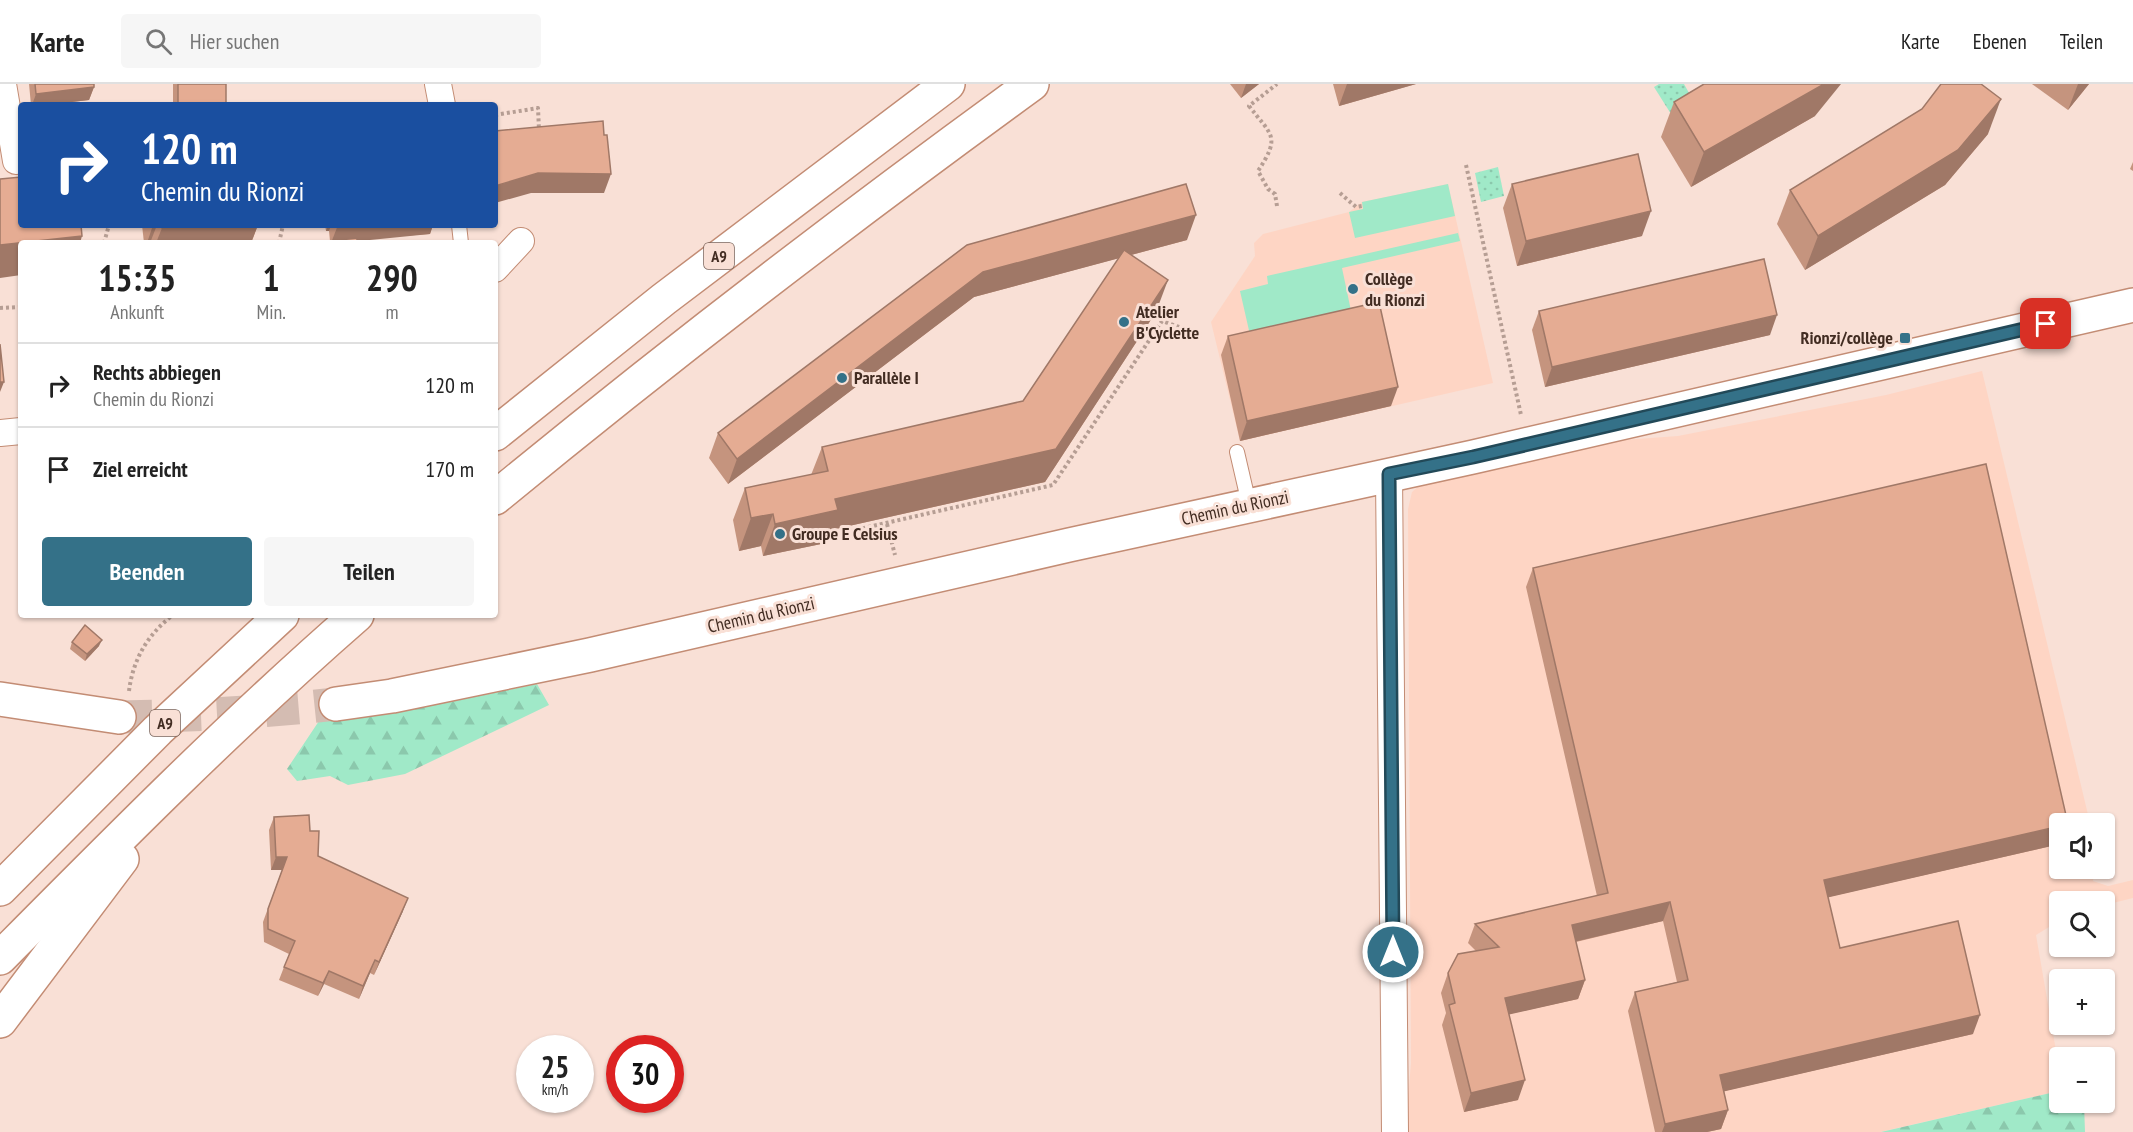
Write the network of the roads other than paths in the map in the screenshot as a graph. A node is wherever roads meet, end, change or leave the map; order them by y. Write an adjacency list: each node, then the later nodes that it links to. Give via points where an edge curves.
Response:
1 (3, 84): 6 (street)
2 (438, 84): 5 (street)
3 (948, 84): 11 (main road, A9, via 664,299)
4 (1032, 84): 15 (main road, via 705,329)
5 (441, 102)
6 (18, 161)
7 (521, 241): 8 (street)
8 (498, 266)
9 (2133, 305): 14 (main road, Chemin du Rionzi)
10 (18, 431): 12 (street)
11 (498, 432)
12 (0, 433)
13 (1237, 452): 16 (lane)
14 (1389, 474): 16 (main road, Chemin du Rionzi); 26 (street)
15 (498, 496)
16 (1249, 504): 20 (main road, Chemin du Rionzi, via 580,657)
17 (279, 618): 23 (main road, A9, via 158,730)
18 (354, 618): 22 (main road)
19 (0, 699): 21 (main road)
20 (336, 704)
21 (123, 707)
22 (192, 766): 24 (main road); 25 (main road)
23 (0, 889)
24 (0, 958)
25 (0, 1021)
26 (1395, 1132)

